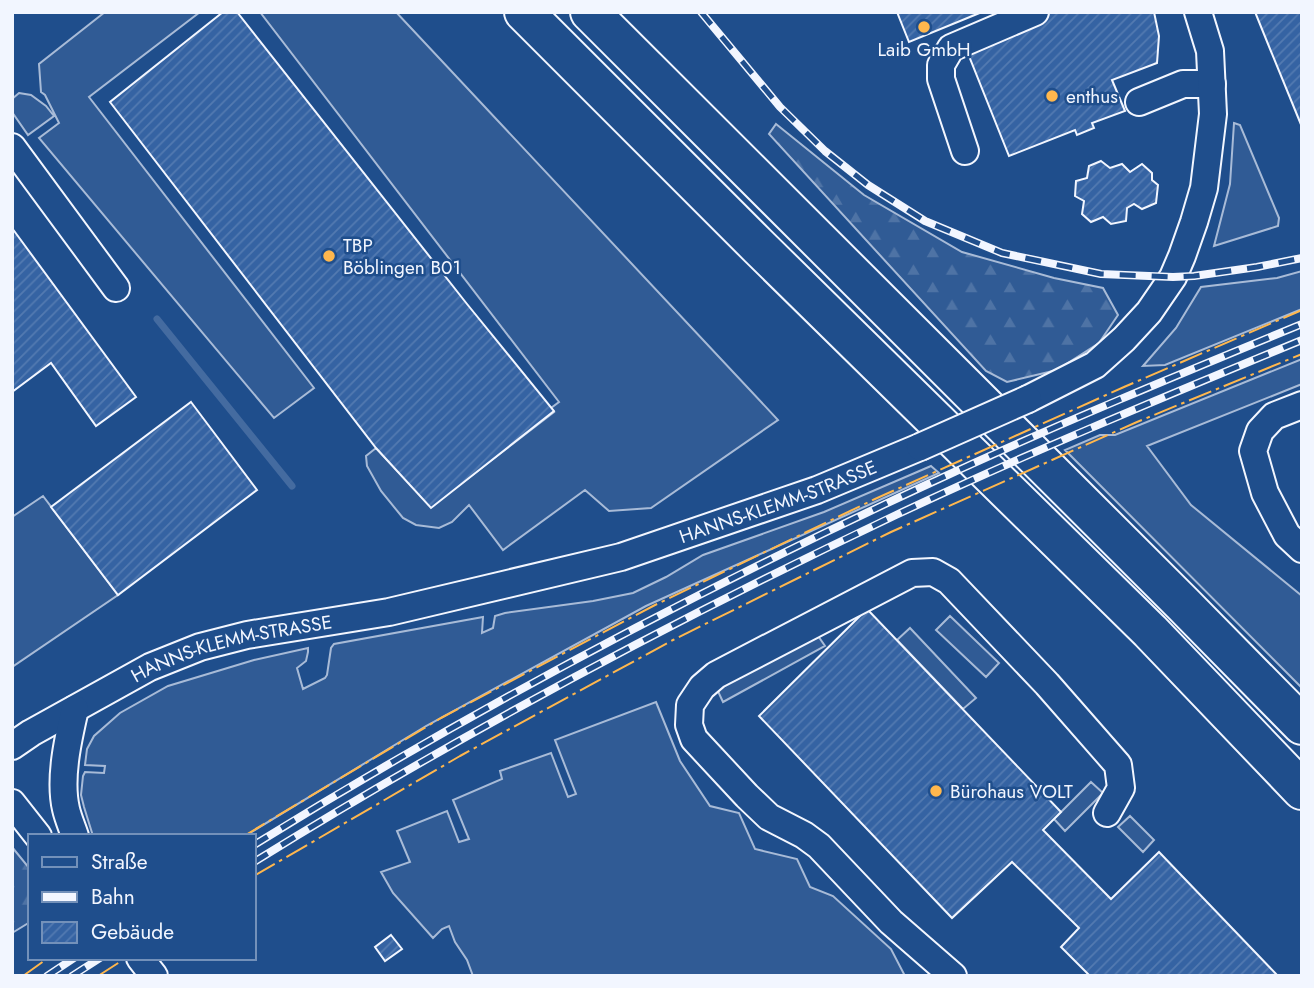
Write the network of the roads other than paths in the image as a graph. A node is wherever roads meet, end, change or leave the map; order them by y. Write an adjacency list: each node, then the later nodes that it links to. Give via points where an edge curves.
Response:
1 (524, 12): 15 (highway, via 1150,631)
2 (590, 12): 13 (highway)
3 (1035, 12): 8 (street, via 951,48 942,65 941,79)
4 (1198, 12): 5 (street, HANNS-KLEMM-STRASSE, via 1210,51)
5 (1212, 84): 6 (street, via 1183,84); 12 (street, HANNS-KLEMM-STRASSE, bridge, via 1213,114 1203,188 1182,256 1149,312 1095,365 1028,399 817,490 621,557 389,612 200,647 150,667)
6 (1139, 102)
7 (12, 147): 9 (street)
8 (965, 151)
9 (116, 288)
10 (1302, 405): 11 (street, via 1274,416 1260,430 1253,451 1265,493 1287,535)
11 (1302, 550)
12 (75, 709): 14 (street, HANNS-KLEMM-STRASSE); 19 (street, via 64,781 65,808)
13 (1302, 725)
14 (12, 746)
15 (1302, 790)
16 (12, 803): 18 (street)
17 (1107, 813): 22 (street, via 1121,788 1118,765 1048,684 949,581 933,572 912,573 702,687 690,705 694,739 769,817 819,846 891,922)
18 (36, 834)
19 (74, 834)
20 (142, 960): 21 (street)
21 (154, 976)
22 (953, 976)

